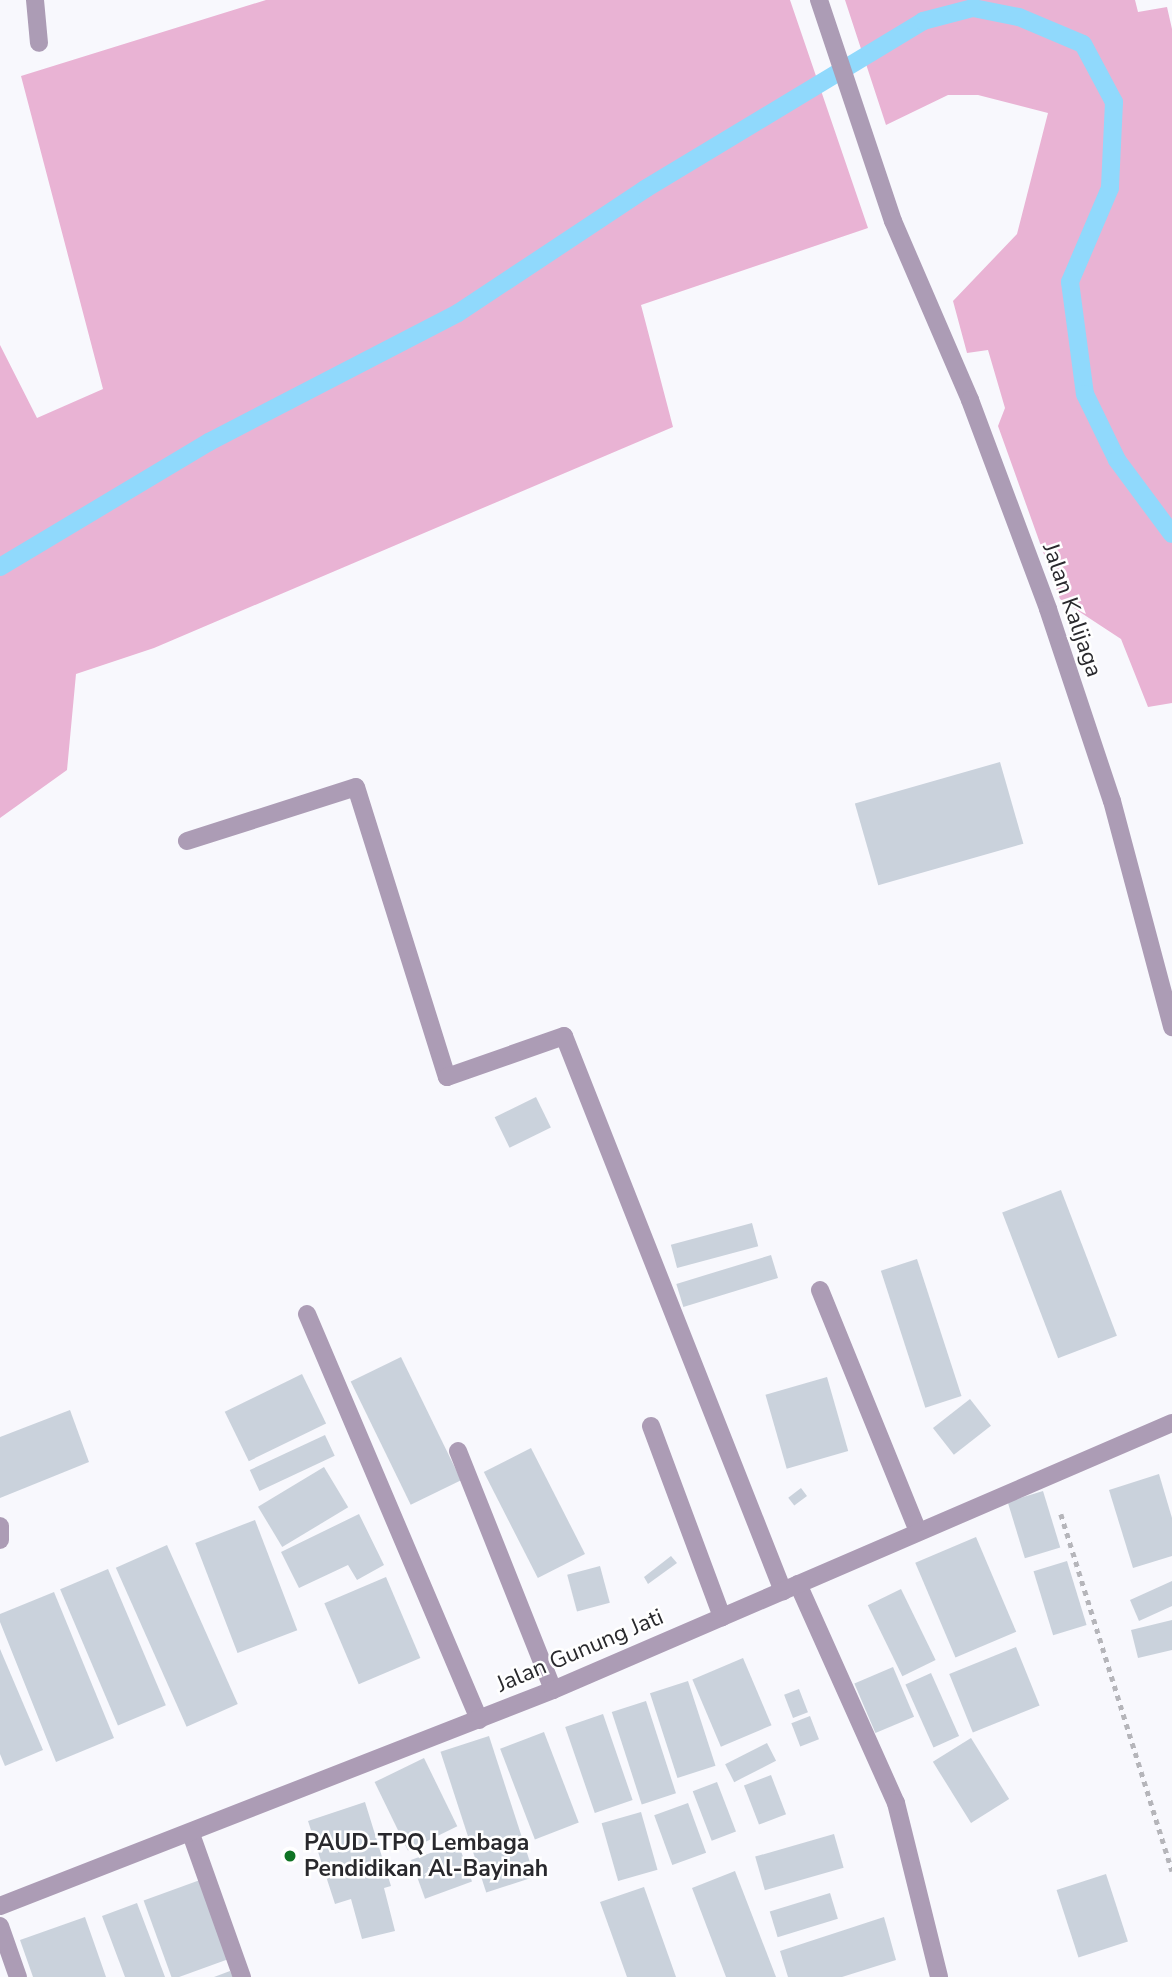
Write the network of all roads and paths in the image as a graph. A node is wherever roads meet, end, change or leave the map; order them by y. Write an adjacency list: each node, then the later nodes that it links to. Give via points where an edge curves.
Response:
1 (35, 0): 3 (street)
2 (818, 0): 5 (street, Jalan Kalijaga, via 893,221 970,400 1048,609 1112,801)
3 (39, 43)
4 (187, 841): 15 (street, via 356,786 447,1077 564,1036)
5 (1172, 1027)
6 (820, 1290): 13 (street)
7 (307, 1314): 18 (street)
8 (1172, 1423): 11 (street, Jalan Gunung Jati)
9 (651, 1426): 16 (street)
10 (458, 1451): 17 (street)
11 (1049, 1476): 13 (street, Jalan Gunung Jati); 20 (path)
12 (0, 1526): 14 (street)
13 (918, 1531): 15 (street, Jalan Gunung Jati)
14 (0, 1540)
15 (791, 1587): 16 (street, Jalan Gunung Jati); 25 (street, via 896,1803)
16 (722, 1617): 17 (street, Jalan Gunung Jati)
17 (553, 1690): 18 (street, Jalan Gunung Jati)
18 (479, 1720): 19 (street, Jalan Gunung Jati)
19 (191, 1834): 21 (street, Jalan Gunung Jati); 24 (street)
20 (1172, 1871)
21 (0, 1906)
22 (0, 1926): 23 (street)
23 (18, 1977)
24 (242, 1977)
25 (939, 1977)

